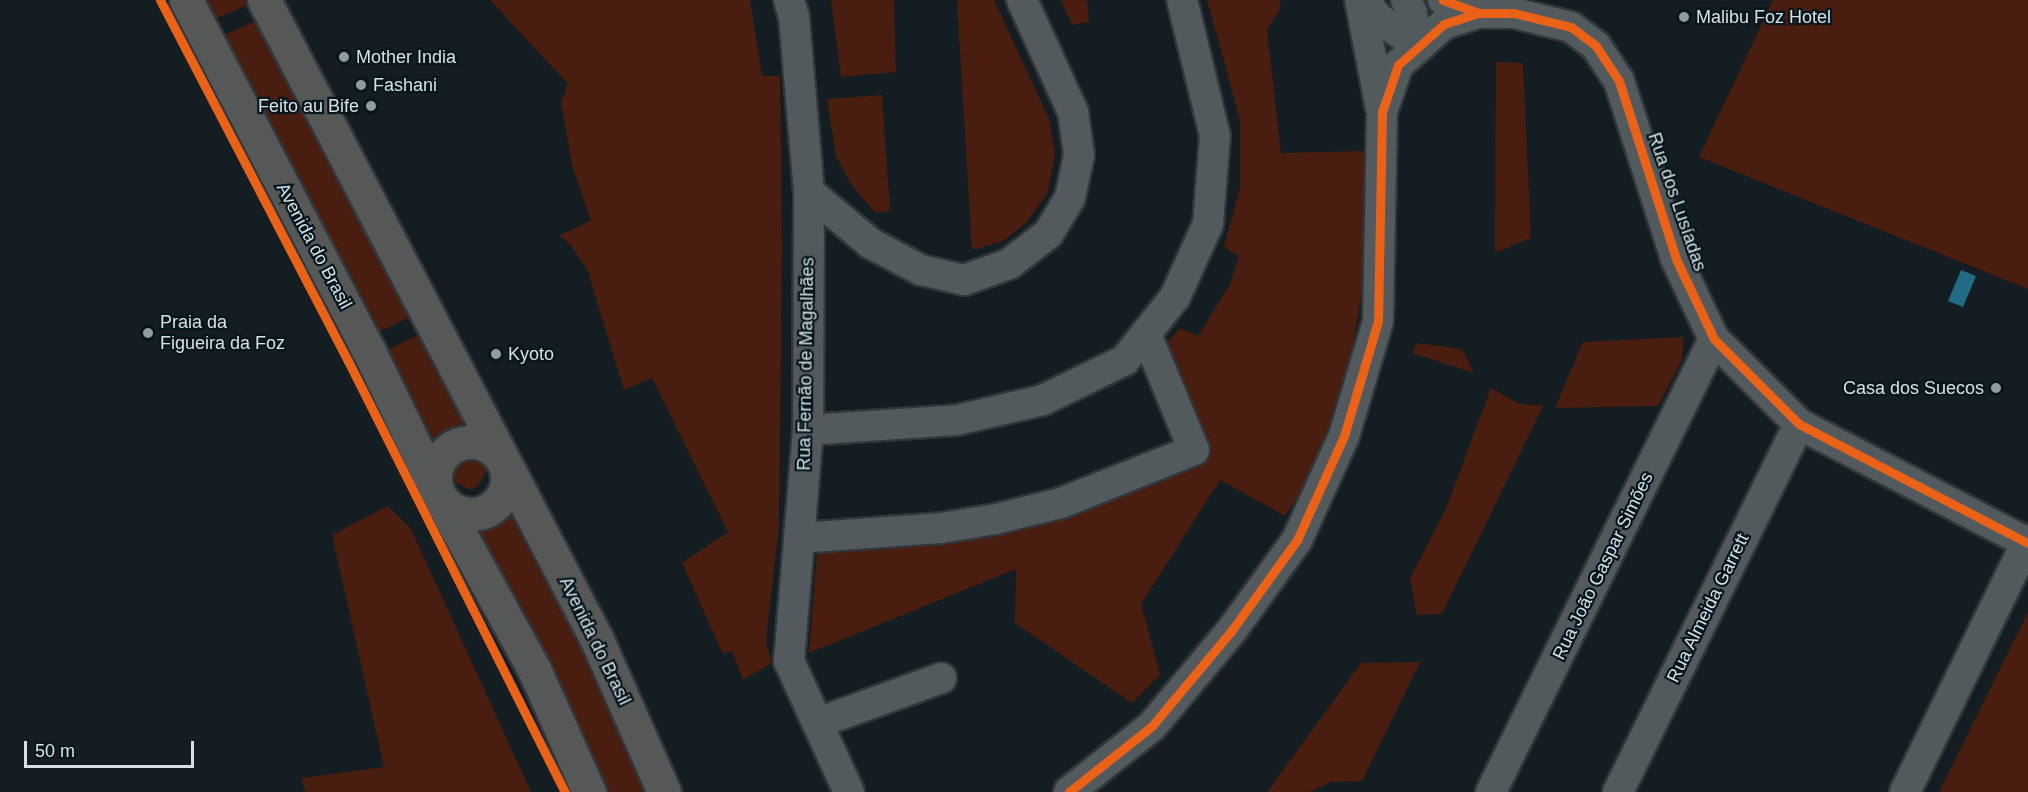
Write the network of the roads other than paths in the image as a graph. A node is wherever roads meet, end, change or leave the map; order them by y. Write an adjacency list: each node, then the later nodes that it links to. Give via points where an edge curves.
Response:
1 (186, 0): 18 (main road, Avenida do Brasil, via 368,350)
2 (264, 0): 17 (main road, Avenida do Brasil)
3 (789, 0): 12 (street, Rua Fernão de Magalhães, via 794,17)
4 (1022, 0): 12 (street, via 1073,112 1079,155 1070,198 1048,234 1009,264 964,280 921,270 870,243)
5 (1182, 0): 13 (street, via 1215,136 1208,224 1175,297)
6 (1362, 0): 10 (street, via 1377,17); 11 (street)
7 (1406, 0): 10 (street)
8 (1443, 0): 9 (street, Rua dos Lusíadas)
9 (1478, 13): 10 (street, via 1444,24); 14 (street, Rua dos Lusíadas, via 1514,13 1571,27 1596,46 1619,81 1676,259)
10 (1418, 46): 11 (street, via 1398,65)
11 (1382, 112): 26 (street, via 1378,321 1344,436 1297,540 1232,630 1152,726)
12 (810, 192): 16 (street, Rua Fernão de Magalhães)
13 (1146, 334): 16 (street, via 1125,360 1043,400 957,420); 19 (street, via 1194,450 1061,503 996,519 942,528)
14 (1714, 339): 15 (street, Rua dos Lusíadas); 27 (street, Rua João Gaspar Simões)
15 (1798, 424): 20 (street, Rua dos Lusíadas); 28 (street, Rua Almeida Garrett)
16 (808, 430): 19 (street, Rua Fernão de Magalhães)
17 (503, 461): 18 (main road, Avenida do Brasil, via 489,447 477,442 453,447 437,465); 18 (main road, Avenida do Brasil, via 507,481 492,508 461,513); 24 (main road, Avenida do Brasil, via 597,640)
18 (438, 494): 23 (main road, Avenida do Brasil, via 534,669)
19 (799, 538): 22 (street, Rua Fernão de Magalhães, via 789,661)
20 (2028, 542): 29 (street)
21 (942, 678): 22 (street)
22 (817, 723): 25 (street, Rua Fernão de Magalhães)
23 (589, 792)
24 (664, 792)
25 (849, 792)
26 (1069, 792)
27 (1491, 792)
28 (1618, 792)
29 (1905, 792)

